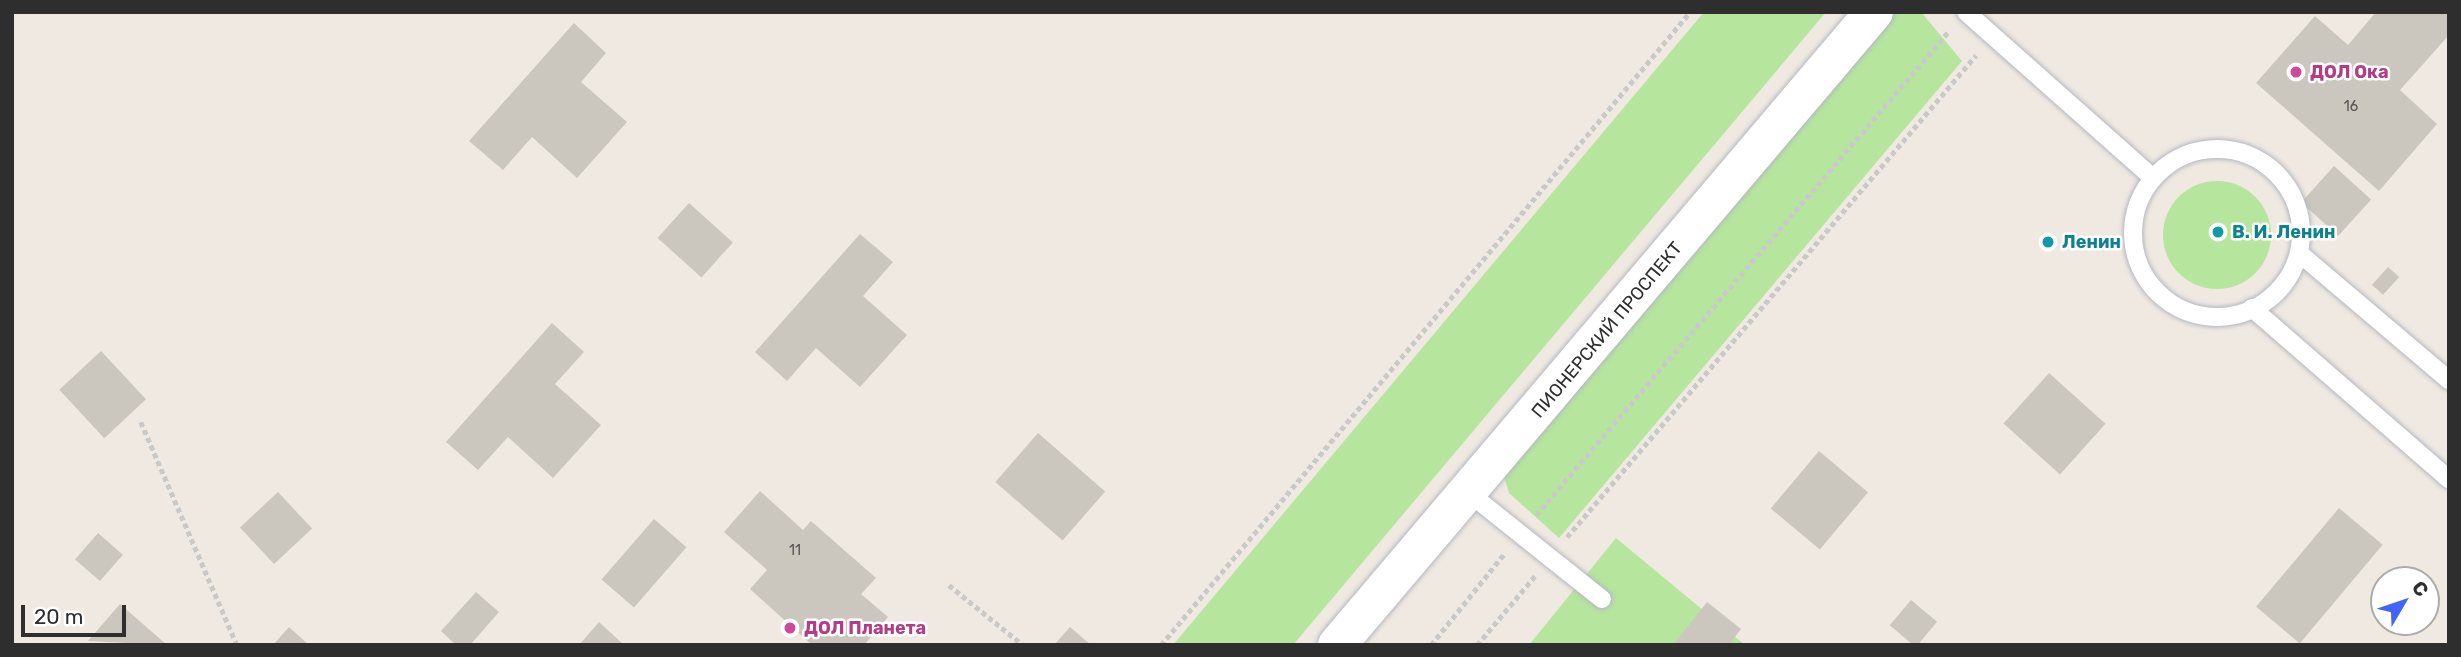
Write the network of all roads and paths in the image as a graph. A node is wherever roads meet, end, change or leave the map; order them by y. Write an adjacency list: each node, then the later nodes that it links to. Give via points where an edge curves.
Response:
1 (1690, 12): 18 (path)
2 (1874, 12): 11 (street, ПИОНЕРСКИЙ ПРОСПЕКТ)
3 (1961, 18): 4 (lane); 12 (path)
4 (1991, 37): 5 (lane); 13 (path)
5 (2152, 177): 6 (lane, via 2197,151 2250,155 2292,193 2301,223); 7 (lane, via 2136,210 2135,250 2151,285 2186,312 2233,316)
6 (2300, 253): 7 (lane, via 2267,302); 8 (lane)
7 (2252, 308): 10 (lane)
8 (2449, 380)
9 (141, 422): 16 (path)
10 (2449, 479)
11 (1469, 493): 12 (lane); 19 (street, ПИОНЕРСКИЙ ПРОСПЕКТ)
12 (1522, 533): 13 (lane); 20 (path)
13 (1552, 555): 15 (lane); 21 (path)
14 (949, 585): 17 (path)
15 (1602, 599)
16 (237, 645)
17 (1023, 645)
18 (1161, 645)
19 (1337, 645)
20 (1431, 645)
21 (1477, 645)

